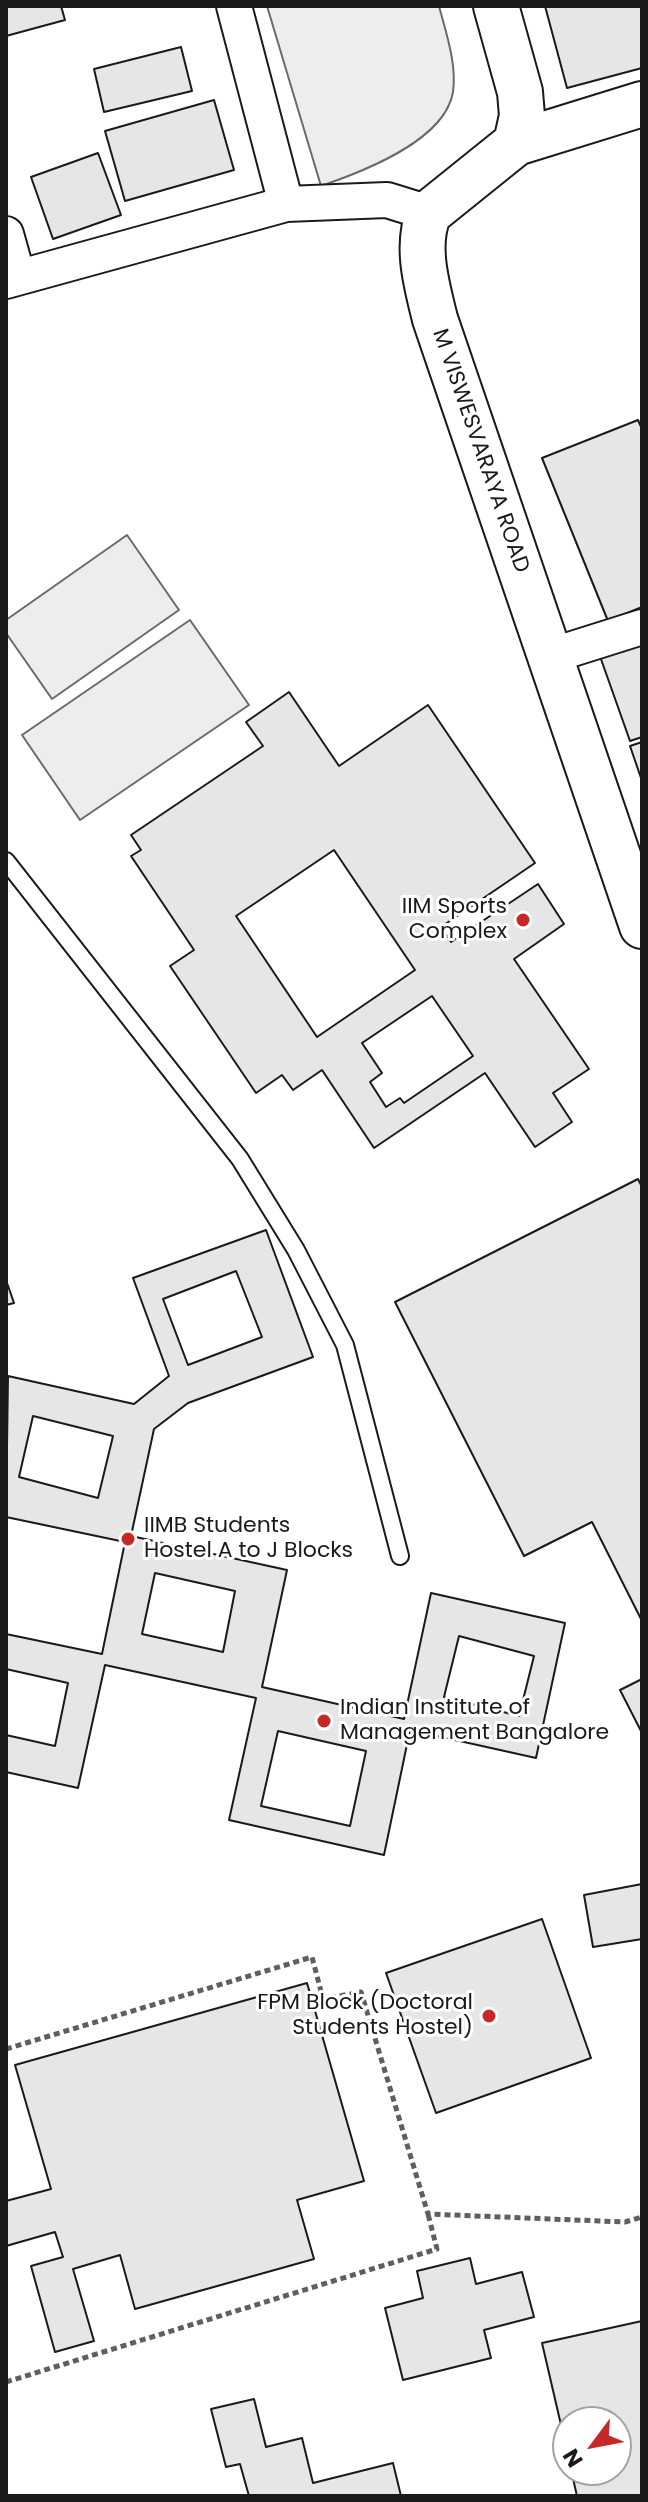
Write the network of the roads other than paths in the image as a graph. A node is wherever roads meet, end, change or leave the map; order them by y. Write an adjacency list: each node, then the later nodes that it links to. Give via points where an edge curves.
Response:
1 (234, 6): 5 (street)
2 (496, 6): 4 (street, via 520,92)
3 (642, 104): 4 (street)
4 (516, 143): 6 (street)
5 (286, 204): 6 (street, via 387,200); 8 (street)
6 (429, 213): 10 (street, M VISWESVARAYA ROAD, via 422,244 435,319)
7 (6, 234): 8 (street)
8 (12, 279)
9 (642, 627): 10 (street)
10 (550, 656): 12 (street, M VISWESVARAYA ROAD)
11 (6, 861): 13 (lane, via 240,1159 296,1250 345,1345)
12 (642, 926)
13 (400, 1556)

